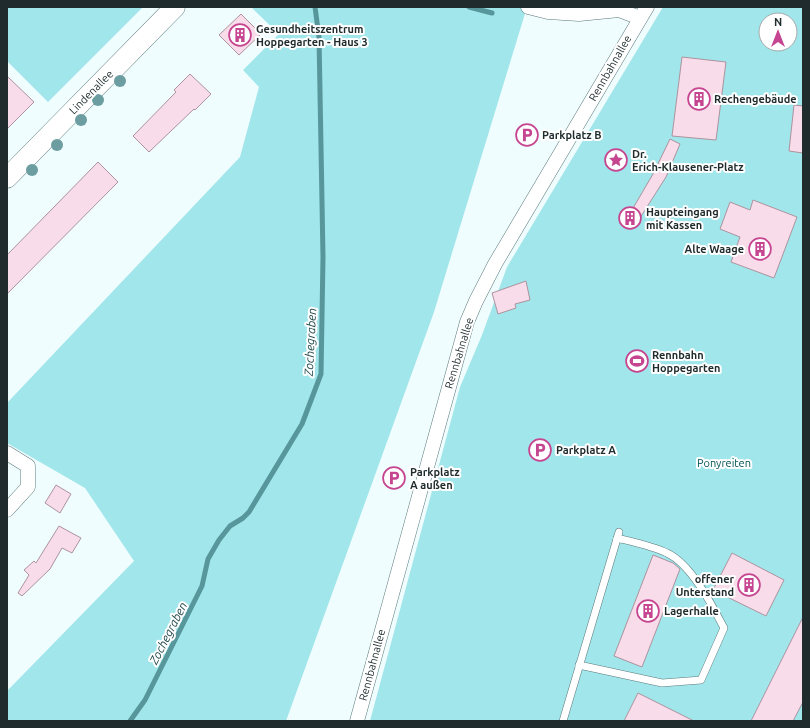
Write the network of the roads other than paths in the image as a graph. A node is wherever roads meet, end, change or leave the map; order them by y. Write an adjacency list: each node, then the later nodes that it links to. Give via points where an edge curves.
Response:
1 (175, 7): 4 (street, Lindenallee)
2 (528, 7): 3 (street, Rennbahnallee, via 548,12 579,14 619,10)
3 (643, 13): 8 (street, Rennbahnallee, via 495,264 467,322)
4 (7, 178)
5 (7, 453): 6 (street, via 28,466 28,487)
6 (7, 510)
7 (579, 665): 7 (lane, via 618,535 678,559 705,592 724,628 701,680 662,683); 9 (lane)
8 (357, 721)
9 (563, 721)

